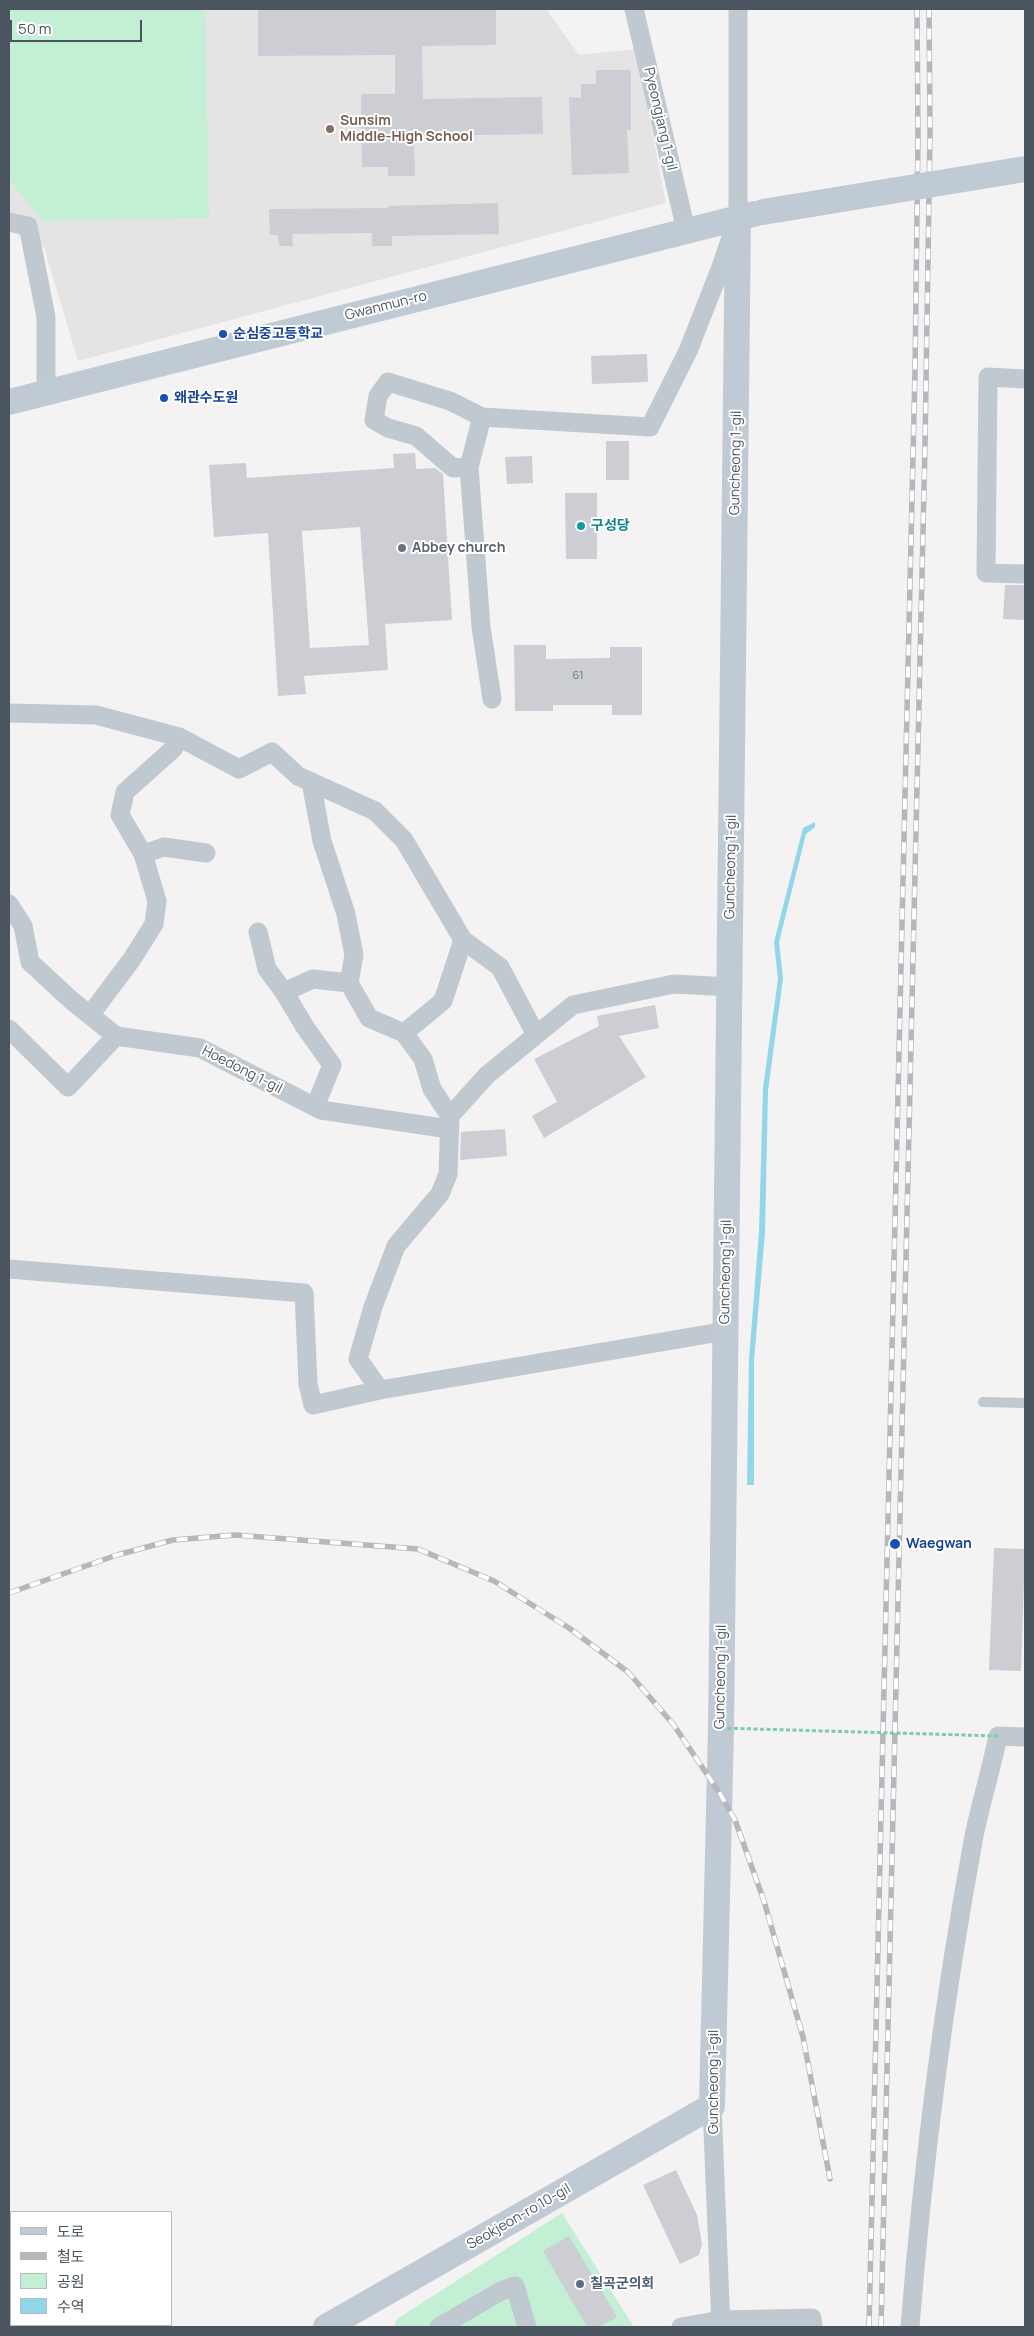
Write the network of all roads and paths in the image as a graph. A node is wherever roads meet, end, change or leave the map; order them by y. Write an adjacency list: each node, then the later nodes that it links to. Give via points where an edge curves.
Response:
1 (634, 9): 6 (street, Pyeongjang 1-gil)
2 (738, 9): 4 (street)
3 (1025, 168): 4 (street, Gwanmun-ro, bridge)
4 (751, 215): 6 (street, Gwanmun-ro); 10 (street, via 722,267 688,351 650,427); 24 (street, Guncheong 1-gil)
5 (9, 222): 8 (street, via 28,226 46,317)
6 (686, 230): 8 (street, Gwanmun-ro)
7 (1025, 380): 12 (street, via 988,376 986,573)
8 (46, 393): 9 (street, Gwanmun-ro)
9 (9, 402)
10 (482, 417): 11 (street); 11 (street, via 450,401 388,382 378,396 374,420 416,436 453,468)
11 (469, 467): 13 (street, via 481,627)
12 (1025, 574)
13 (492, 698)
14 (9, 713): 15 (street, via 96,715)
15 (179, 737): 16 (street, via 239,769 272,752 298,776); 18 (street, via 174,749 126,792 120,814)
16 (311, 782): 22 (street, via 375,811 404,840); 23 (street, via 322,841 346,914 354,955)
17 (206, 853): 18 (street, via 164,847)
18 (143, 854): 26 (street, via 157,901 154,924)
19 (9, 904): 21 (street, via 23,926)
20 (258, 932): 25 (street, via 267,969)
21 (17, 938): 26 (street, via 30,962)
22 (463, 940): 28 (street, via 442,1001); 29 (street, via 500,967)
23 (350, 983): 25 (street, via 313,979); 28 (street, via 368,1018)
24 (730, 988): 29 (street, via 674,984 573,1005); 34 (street, Guncheong 1-gil)
25 (284, 992): 31 (street, via 332,1065)
26 (90, 1015): 30 (street)
27 (9, 1029): 30 (street, via 68,1087)
28 (404, 1033): 32 (street, via 423,1058 432,1089)
29 (536, 1035): 32 (street, via 487,1075)
30 (116, 1036): 31 (street, Hoedong 1-gil, via 200,1048)
31 (315, 1107): 32 (street, Hoedong 1-gil)
32 (450, 1122): 35 (street, via 448,1174 440,1194 396,1246 358,1359)
33 (9, 1269): 35 (street, via 304,1293 308,1384 313,1405)
34 (726, 1331): 35 (street); 38 (street, Guncheong 1-gil)
35 (380, 1390)
36 (983, 1402): 37 (lane)
37 (1025, 1403)
38 (721, 1728): 39 (path, bridge); 41 (street, Guncheong 1-gil)
39 (998, 1736): 40 (street); 48 (street, via 975,1834 946,2012 918,2220)
40 (1025, 1737)
41 (712, 2106): 42 (street, Guncheong 1-gil); 43 (street, Seokjeon-ro 10-gil)
42 (721, 2324): 46 (street); 47 (street, via 812,2318)
43 (332, 2326)
44 (439, 2327): 45 (street, via 501,2290 515,2286)
45 (527, 2327)
46 (681, 2327)
47 (812, 2327)
48 (910, 2327)

